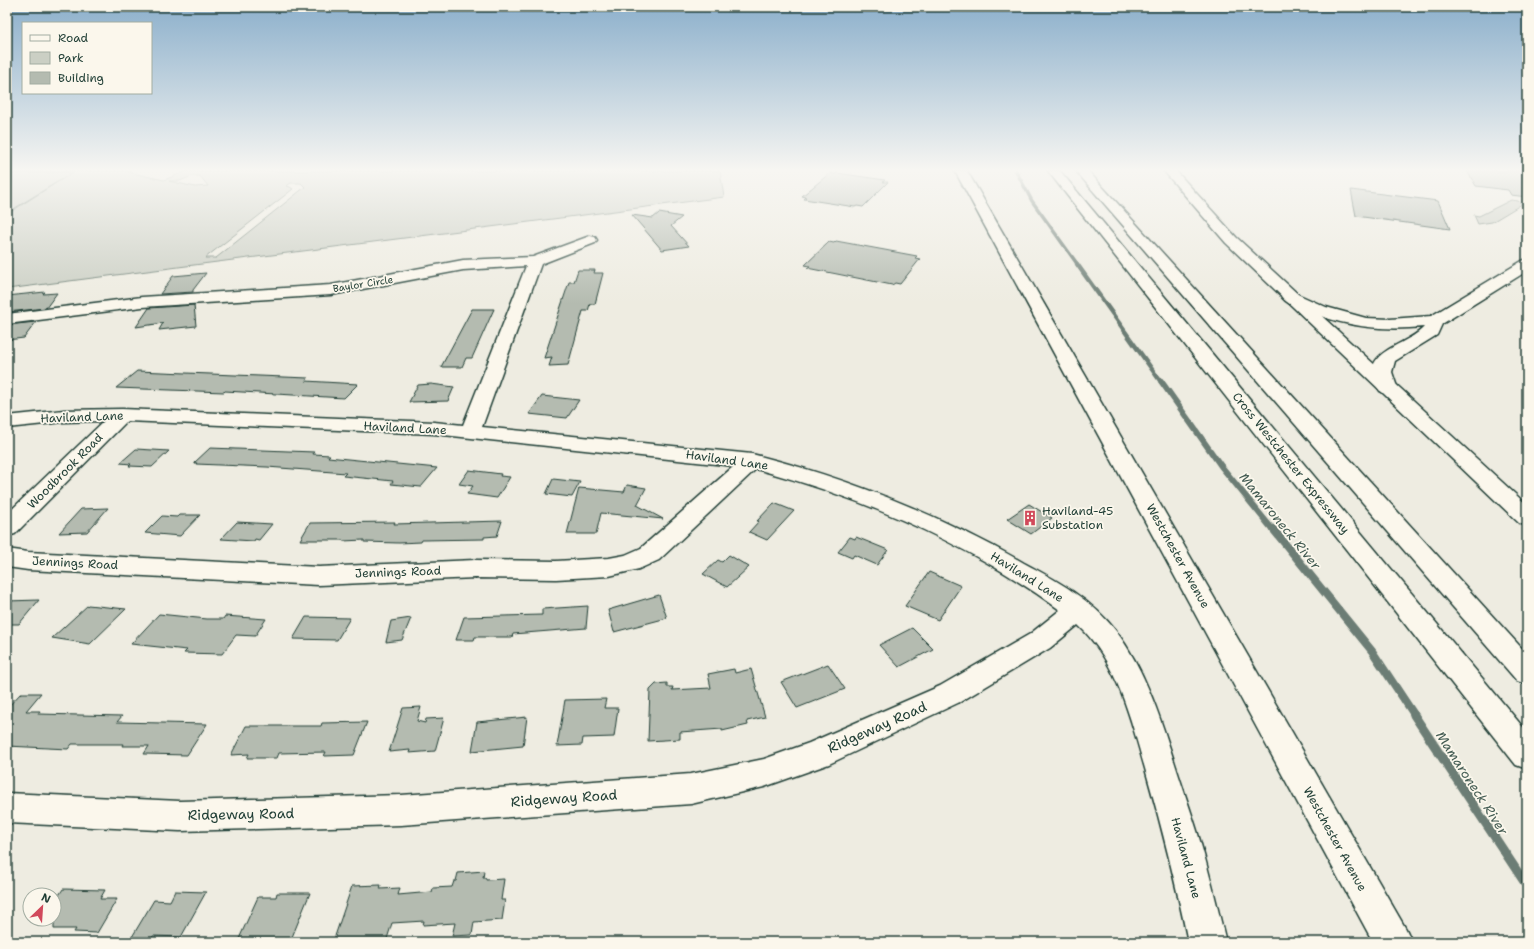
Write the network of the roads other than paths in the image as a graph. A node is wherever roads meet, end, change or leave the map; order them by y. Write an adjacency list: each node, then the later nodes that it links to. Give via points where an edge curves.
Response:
1 (986, 215): 28 (main road, Westchester Avenue)
2 (1087, 215): 7 (main road)
3 (1090, 215): 7 (main road, Cross Westchester Expressway)
4 (1121, 215): 8 (main road)
5 (1128, 215): 8 (main road)
6 (1209, 215): 12 (main road)
7 (1104, 232): 25 (main road, Cross Westchester Expressway)
8 (1139, 235): 24 (main road)
9 (590, 240): 10 (main road, Baylor Circle)
10 (535, 261): 13 (main road, Baylor Circle, via 463,265 363,286 331,290 142,302); 18 (main road)
11 (1527, 264): 14 (main road)
12 (1289, 296): 14 (main road, via 1312,307 1375,324); 15 (main road)
13 (7, 319)
14 (1435, 320): 15 (main road, via 1431,331 1384,362 1382,370)
15 (1387, 387): 20 (main road)
16 (122, 415): 17 (main road, Haviland Lane, via 94,414); 18 (main road, Haviland Lane, via 434,428); 21 (main road, Woodbrook Road)
17 (7, 422)
18 (470, 432): 19 (main road, Haviland Lane)
19 (752, 461): 22 (main road, Jennings Road, via 650,554 630,563 609,567 556,570 475,569 319,576); 23 (main road, Haviland Lane, via 827,483 891,507 992,554 1049,588)
20 (1527, 518)
21 (7, 528)
22 (7, 558)
23 (1078, 610): 26 (main road, Ridgeway Road, via 1040,640 936,700 818,754 764,773 691,789 401,810 180,816); 27 (main road, Haviland Lane, via 1093,622 1108,641 1126,672 1148,727 1181,834)
24 (1527, 673)
25 (1527, 755)
26 (7, 808)
27 (1208, 942)
28 (1393, 942)

